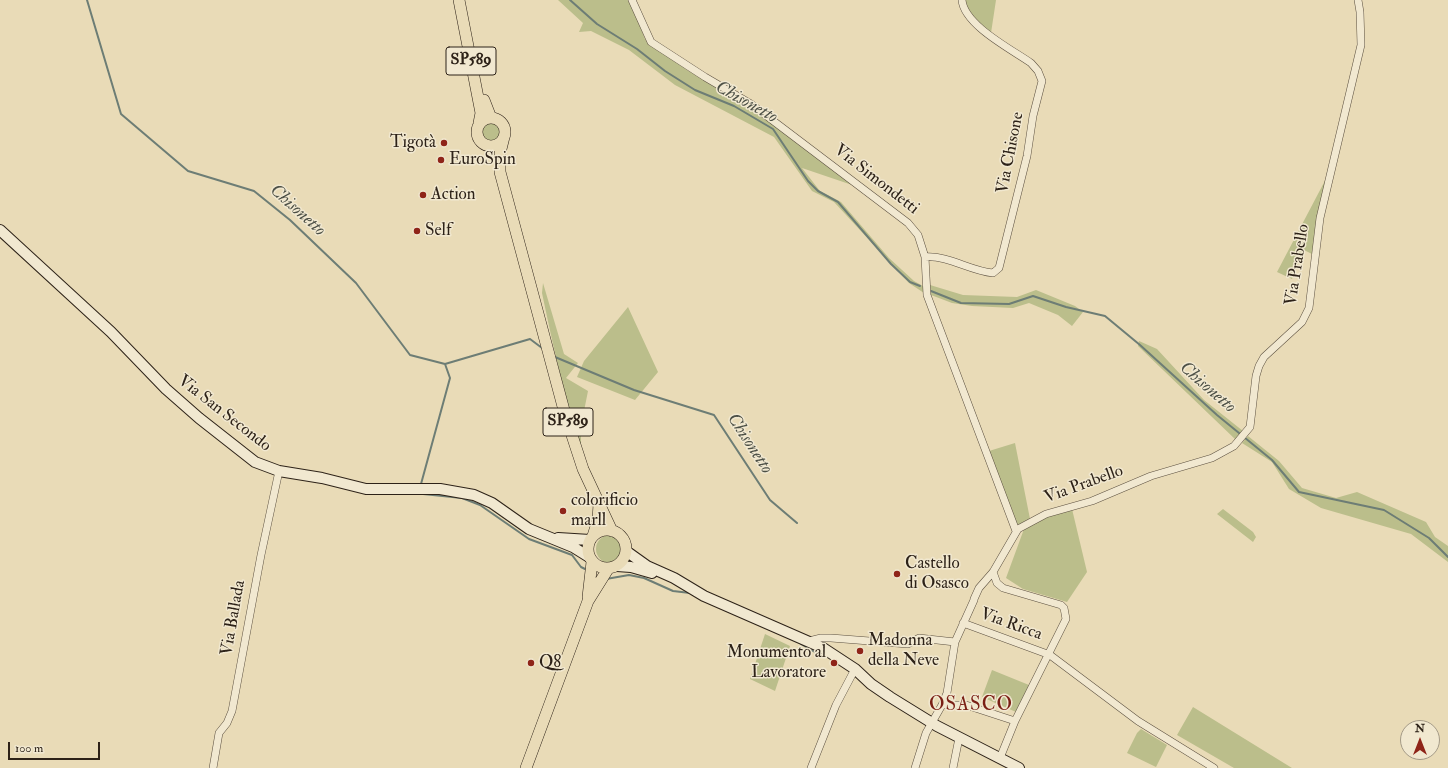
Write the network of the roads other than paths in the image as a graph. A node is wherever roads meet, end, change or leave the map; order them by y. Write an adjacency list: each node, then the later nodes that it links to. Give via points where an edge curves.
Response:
1 (459, 0): 7 (main road, SP589, via 481,113)
2 (464, 0): 6 (main road, SP589, via 483,96)
3 (632, 0): 12 (street, Via Simondetti, via 651,42 751,104 908,223 918,234)
4 (962, 0): 12 (street, Via Chisone, via 962,6 975,24 1031,63 1038,70 1042,81 1027,156 999,268 993,273 984,272 935,256)
5 (1358, 0): 16 (street, Via Prabello, via 1361,45 1320,218 1309,308 1302,322 1264,357 1259,366 1250,427 1234,446 1212,458 1144,478 1092,501 1046,514)
6 (491, 118): 7 (main road); 8 (main road, SP589, via 503,124)
7 (479, 123): 9 (main road, SP589, via 476,129 477,136)
8 (504, 138): 9 (main road, via 493,146); 10 (main road, SP589, via 500,153)
9 (484, 145): 10 (main road, SP589, via 491,152)
10 (500, 172): 14 (main road, SP589, via 565,414 583,469)
11 (0, 230): 13 (street, Via San Secondo, via 111,332 166,390 255,462)
12 (925, 257): 16 (street, Via Simondetti, via 927,295)
13 (279, 471): 17 (street, Via San Secondo, via 366,489 440,489 474,495 492,503); 35 (street, Via Ballada, via 232,711 219,733)
14 (600, 503): 15 (main road, SP589); 18 (main road, via 598,520)
15 (612, 531): 18 (main road, via 601,531); 19 (main road, SP589, via 624,540)
16 (1016, 531): 22 (street)
17 (548, 538): 18 (street); 20 (street, Via San Secondo, via 573,547)
18 (591, 538): 20 (main road, via 588,551)
19 (626, 551): 21 (main road, via 625,557); 23 (street, SP589)
20 (591, 559): 21 (main road, SP589, via 597,566); 24 (main road)
21 (612, 567): 23 (street, SP589, via 644,571); 24 (main road)
22 (993, 572): 25 (street, via 979,588); 28 (street, via 1003,588 1064,608 1066,619)
23 (686, 586): 26 (street, SP589)
24 (588, 601): 36 (main road)
25 (963, 623): 27 (street); 28 (street, Via Ricca)
26 (809, 641): 27 (street, via 831,638 908,644 918,638); 29 (street, SP589)
27 (955, 642): 30 (street)
28 (1050, 655): 32 (street); 41 (street, Via Ricca, via 1138,721)
29 (855, 669): 31 (street, SP589, via 871,684); 37 (street, via 836,705)
30 (942, 705): 31 (street); 32 (street, via 966,705)
31 (931, 722): 33 (street, SP589); 38 (street)
32 (1015, 722): 34 (street)
33 (959, 738): 34 (street, SP589); 39 (street)
34 (1000, 758): 40 (street, SP589)
35 (213, 768)
36 (526, 768)
37 (811, 768)
38 (915, 768)
39 (953, 768)
40 (1019, 768)
41 (1214, 768)

